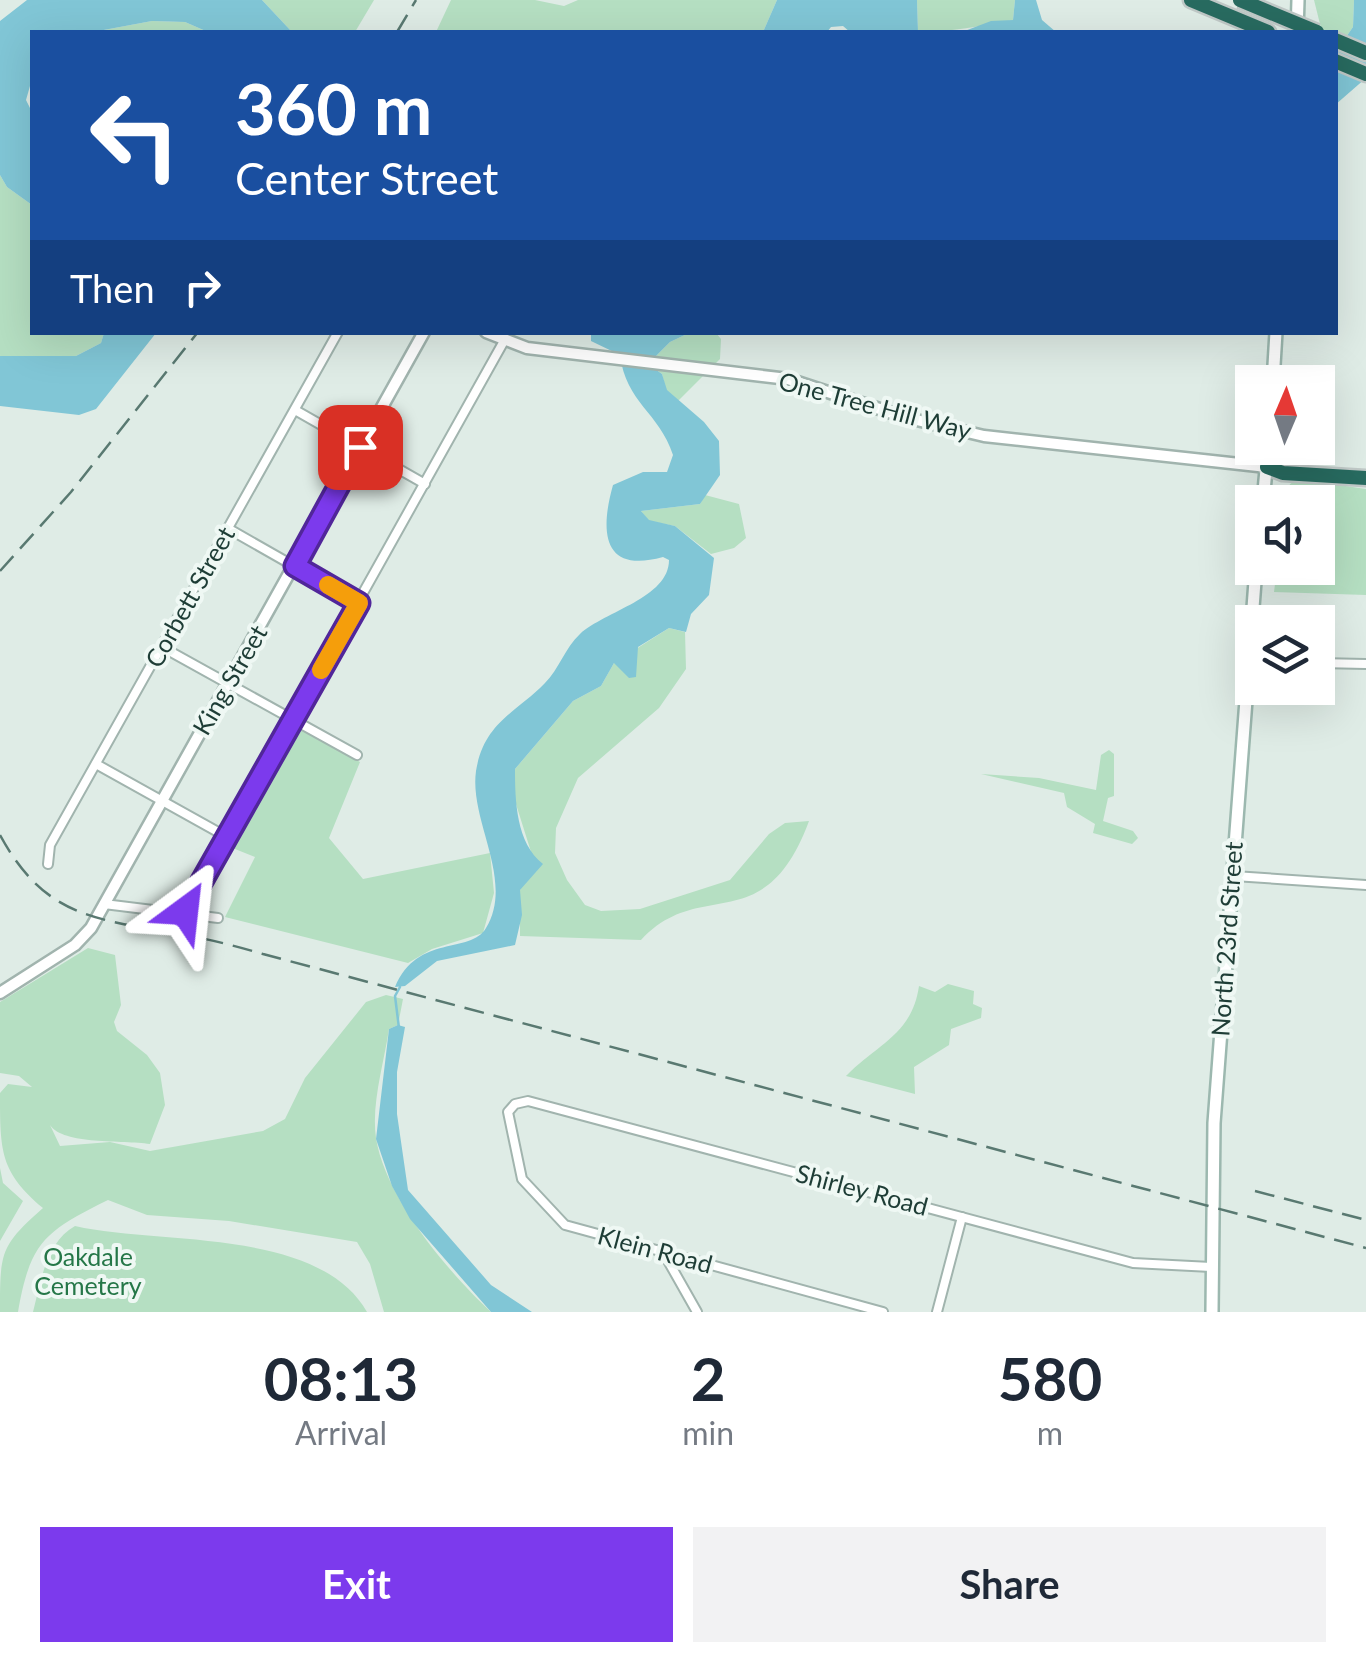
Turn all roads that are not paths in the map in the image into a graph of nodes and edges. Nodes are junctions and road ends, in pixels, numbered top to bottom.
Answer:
1 (1190, 0) edge
2 (1240, 0) edge
3 (1298, 0) edge
4 (1263, 30) edge
5 (1297, 30) edge
6 (1311, 30) edge
7 (1338, 41) edge
8 (1366, 54) edge
9 (1338, 62) edge
10 (1366, 74) edge
11 (336, 335) edge
12 (422, 335) edge
13 (492, 335) edge
14 (1276, 335) edge
15 (504, 341) junction
16 (1274, 365) edge
17 (295, 410) junction
18 (360, 447) junction
19 (1267, 467) junction
20 (1366, 470) edge
21 (1366, 478) edge
22 (425, 484) junction
23 (1265, 485) edge
24 (229, 529) junction
25 (295, 566) junction
26 (359, 603) junction
27 (162, 647) junction
28 (1335, 663) edge
29 (1366, 664) edge
30 (228, 684) junction
31 (1247, 705) edge
32 (293, 720) junction
33 (357, 754) dead end
34 (96, 764) junction
35 (162, 801) junction
36 (227, 838) junction
37 (48, 864) dead end
38 (1234, 876) junction
39 (1366, 885) edge
40 (104, 904) junction
41 (185, 911) junction
42 (218, 918) dead end
43 (0, 993) edge
44 (514, 1104) joint
45 (962, 1217) junction
46 (664, 1252) junction
47 (1212, 1267) junction
48 (698, 1312) edge
49 (882, 1312) edge
50 (937, 1312) edge
51 (1212, 1312) edge

1 - 4 highway
2 - 6 highway, bridge
3 - 5 main road
7 - 8 highway
9 - 10 highway
11 - 17 street, Corbett Street
12 - 18 street, King Street
13 - 15 street, One Tree Hill Way
14 - 16 main road
15 - 19 street, One Tree Hill Way
15 - 22 street
17 - 18 street
17 - 24 street, Corbett Street
18 - 22 street
18 - 25 street, King Street
19 - 20 highway
19 - 21 highway
19 - 23 main road
22 - 26 street
24 - 25 street
24 - 27 street, Corbett Street
25 - 26 street
25 - 30 street, King Street
26 - 32 street
27 - 30 street
27 - 34 street, Corbett Street
28 - 29 street
30 - 32 street
30 - 35 street, King Street
31 - 38 main road, North 23rd Street
32 - 33 street
32 - 36 street
34 - 35 street
34 - 37 street, Corbett Street
35 - 36 street
35 - 40 street, King Street
36 - 41 street
38 - 39 street
38 - 47 main road, North 23rd Street
40 - 41 street
40 - 43 street, King Street
41 - 42 street
44 - 45 street, Shirley Road
44 - 46 street, Klein Road
45 - 47 street, Shirley Road
45 - 50 street
46 - 48 street
46 - 49 street, Klein Road
47 - 51 main road, North 23rd Street

